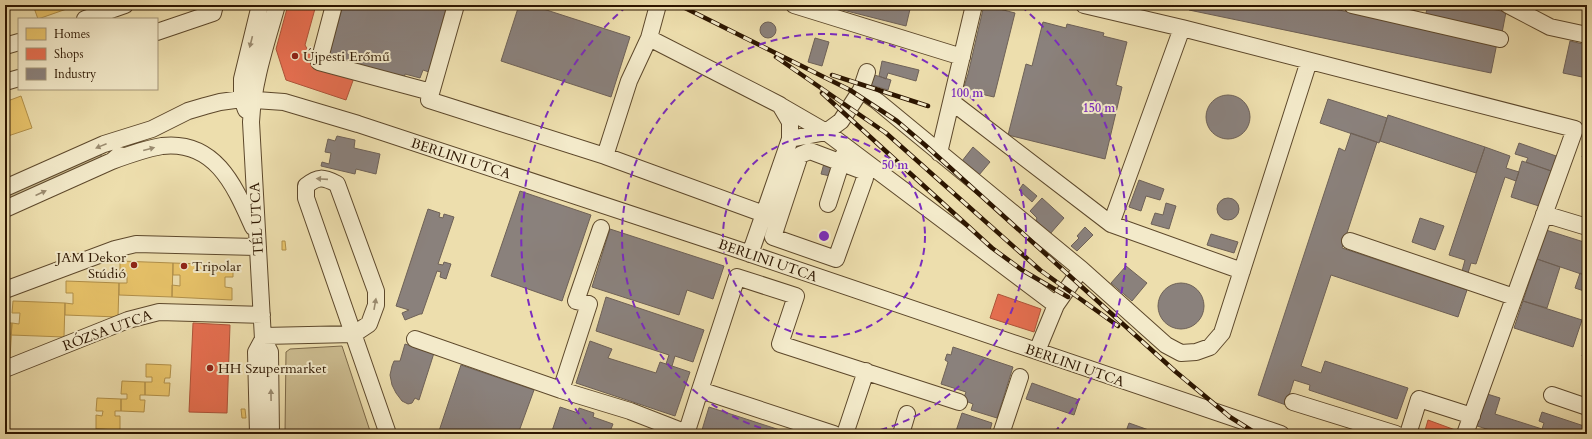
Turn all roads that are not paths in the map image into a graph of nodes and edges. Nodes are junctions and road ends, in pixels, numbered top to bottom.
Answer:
1 (125, 5) edge
2 (215, 5) edge
3 (260, 5) edge
4 (277, 5) edge
5 (334, 5) edge
6 (456, 5) edge
7 (658, 5) edge
8 (794, 5) edge
9 (974, 5) edge
10 (1084, 5) edge
11 (1352, 5) edge
12 (1508, 5) edge
13 (88, 18) edge
14 (1182, 28) junction
15 (158, 32) edge
16 (1587, 35) edge
17 (649, 38) junction
18 (1500, 39) dead end
19 (18, 42) edge
20 (5, 46) edge
21 (962, 58) junction
22 (1309, 62) junction
23 (867, 72) dead end
24 (18, 78) edge
25 (5, 82) edge
26 (861, 90) junction
27 (431, 92) junction
28 (247, 99) junction
29 (952, 102) junction
30 (780, 105) junction
31 (152, 129) junction
32 (826, 132) junction
33 (790, 139) junction
34 (846, 146) junction
35 (939, 153) junction
36 (605, 156) junction
37 (112, 161) junction
38 (841, 163) junction
39 (5, 188) edge
40 (828, 204) dead end
41 (5, 208) edge
42 (764, 214) junction
43 (1544, 214) junction
44 (1111, 224) junction
45 (1587, 227) edge
46 (602, 228) dead end
47 (1350, 241) dead end
48 (258, 242) junction
49 (750, 254) junction
50 (1081, 269) junction
51 (1242, 271) junction
52 (5, 290) edge
53 (1514, 297) junction
54 (1056, 305) junction
55 (262, 315) junction
56 (354, 334) junction
57 (263, 337) junction
58 (415, 339) dead end
59 (1037, 352) junction
60 (5, 369) edge
61 (866, 372) junction
62 (1020, 377) dead end
63 (561, 390) junction
64 (700, 390) junction
65 (1552, 395) dead end
66 (959, 402) dead end
67 (1292, 402) dead end
68 (1587, 407) edge
69 (907, 414) dead end
70 (1472, 416) junction
71 (258, 434) edge
72 (271, 434) edge
73 (388, 434) edge
74 (687, 434) edge
75 (834, 434) edge
76 (845, 434) edge
77 (901, 434) edge
78 (1001, 434) edge
79 (1281, 434) edge
80 (1396, 434) edge
81 (1408, 434) edge
82 (1465, 434) edge

1 - 13 street
2 - 15 street
3 -> 28 street
4 - 28 street
5 - 27 street
6 - 27 street
7 - 17 street
8 - 21 street
9 - 21 street
10 - 14 street
11 - 18 street
12 - 16 street
14 - 22 street
14 - 44 street
17 - 30 street
17 - 36 street
19 - 20 street
21 - 29 street
22 - 43 street
22 - 51 street
23 - 26 street
24 - 25 street
26 - 32 street
26 - 35 street
27 - 36 street
28 - 31 street
28 - 48 street, TÉL UTCA
28 - 49 street, BERLINI UTCA
29 - 35 street
29 - 44 street
30 - 32 street
30 - 33 street
31 - 37 street
31 -> 39 street
32 - 33 street
32 - 34 street
33 - 42 street
34 - 38 street
34 - 54 street
35 - 50 street
36 - 42 street
41 -> 37 street
37 -> 48 street
38 - 38 street
38 - 40 street
42 - 49 street
43 - 45 street
43 - 53 street
44 - 51 street
46 - 63 street
47 - 53 street
48 - 52 street
48 - 55 street, TÉL UTCA
49 - 59 street, BERLINI UTCA
50 - 51 street
50 - 54 street
53 - 70 street
54 - 59 street
55 - 57 street, TÉL UTCA
55 - 60 street, RÓZSA UTCA
56 -> 56 street
56 - 57 street
56 - 73 street
57 - 71 street, TÉL UTCA
72 -> 57 street, TÉL UTCA
58 - 63 street
59 - 79 street, BERLINI UTCA
61 - 64 street
61 - 66 street
61 - 76 street
62 - 78 street
63 - 74 street
64 - 74 street
64 - 75 street
65 - 68 street
67 - 80 street
69 - 77 street
70 - 81 street
70 - 82 street

